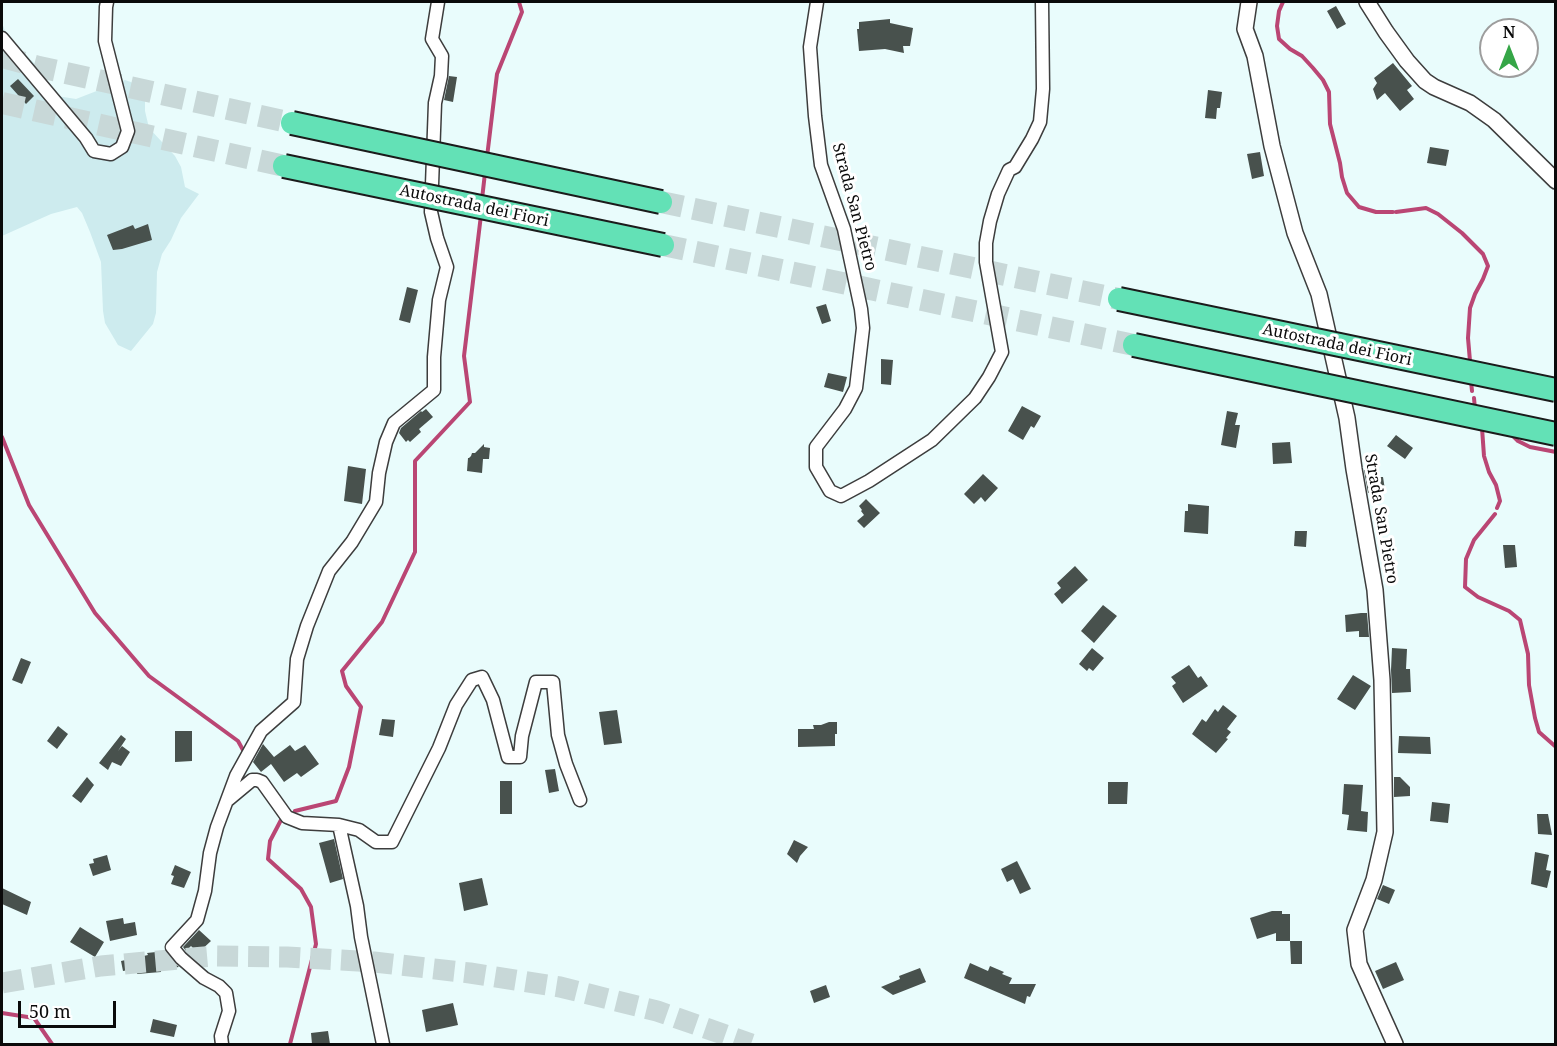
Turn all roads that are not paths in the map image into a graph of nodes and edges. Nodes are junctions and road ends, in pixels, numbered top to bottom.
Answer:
1 (438, 2) edge
2 (818, 2) edge
3 (1042, 2) edge
4 (1249, 2) edge
5 (1367, 2) edge
6 (105, 3) edge
7 (2, 38) edge
8 (292, 123) tunnel mouth
9 (284, 166) tunnel mouth
10 (1556, 181) edge
11 (662, 202) tunnel mouth
12 (663, 245) tunnel mouth
13 (1119, 299) tunnel mouth
14 (1134, 345) tunnel mouth
15 (1556, 390) edge
16 (1556, 434) edge
17 (580, 800) dead end
18 (227, 801) junction
19 (339, 825) junction
20 (222, 1044) edge
21 (383, 1044) edge
22 (1395, 1044) edge

1 - 18 street
2 - 3 street, Strada San Pietro
4 - 22 street, Strada San Pietro
5 - 10 street
6 - 7 street
8 - 11 highway, bridge
9 - 12 highway, Autostrada dei Fiori, bridge
13 - 15 highway, Autostrada dei Fiori, bridge
14 - 16 highway, bridge
17 - 19 street
18 - 19 street
18 - 20 street
19 - 21 street

